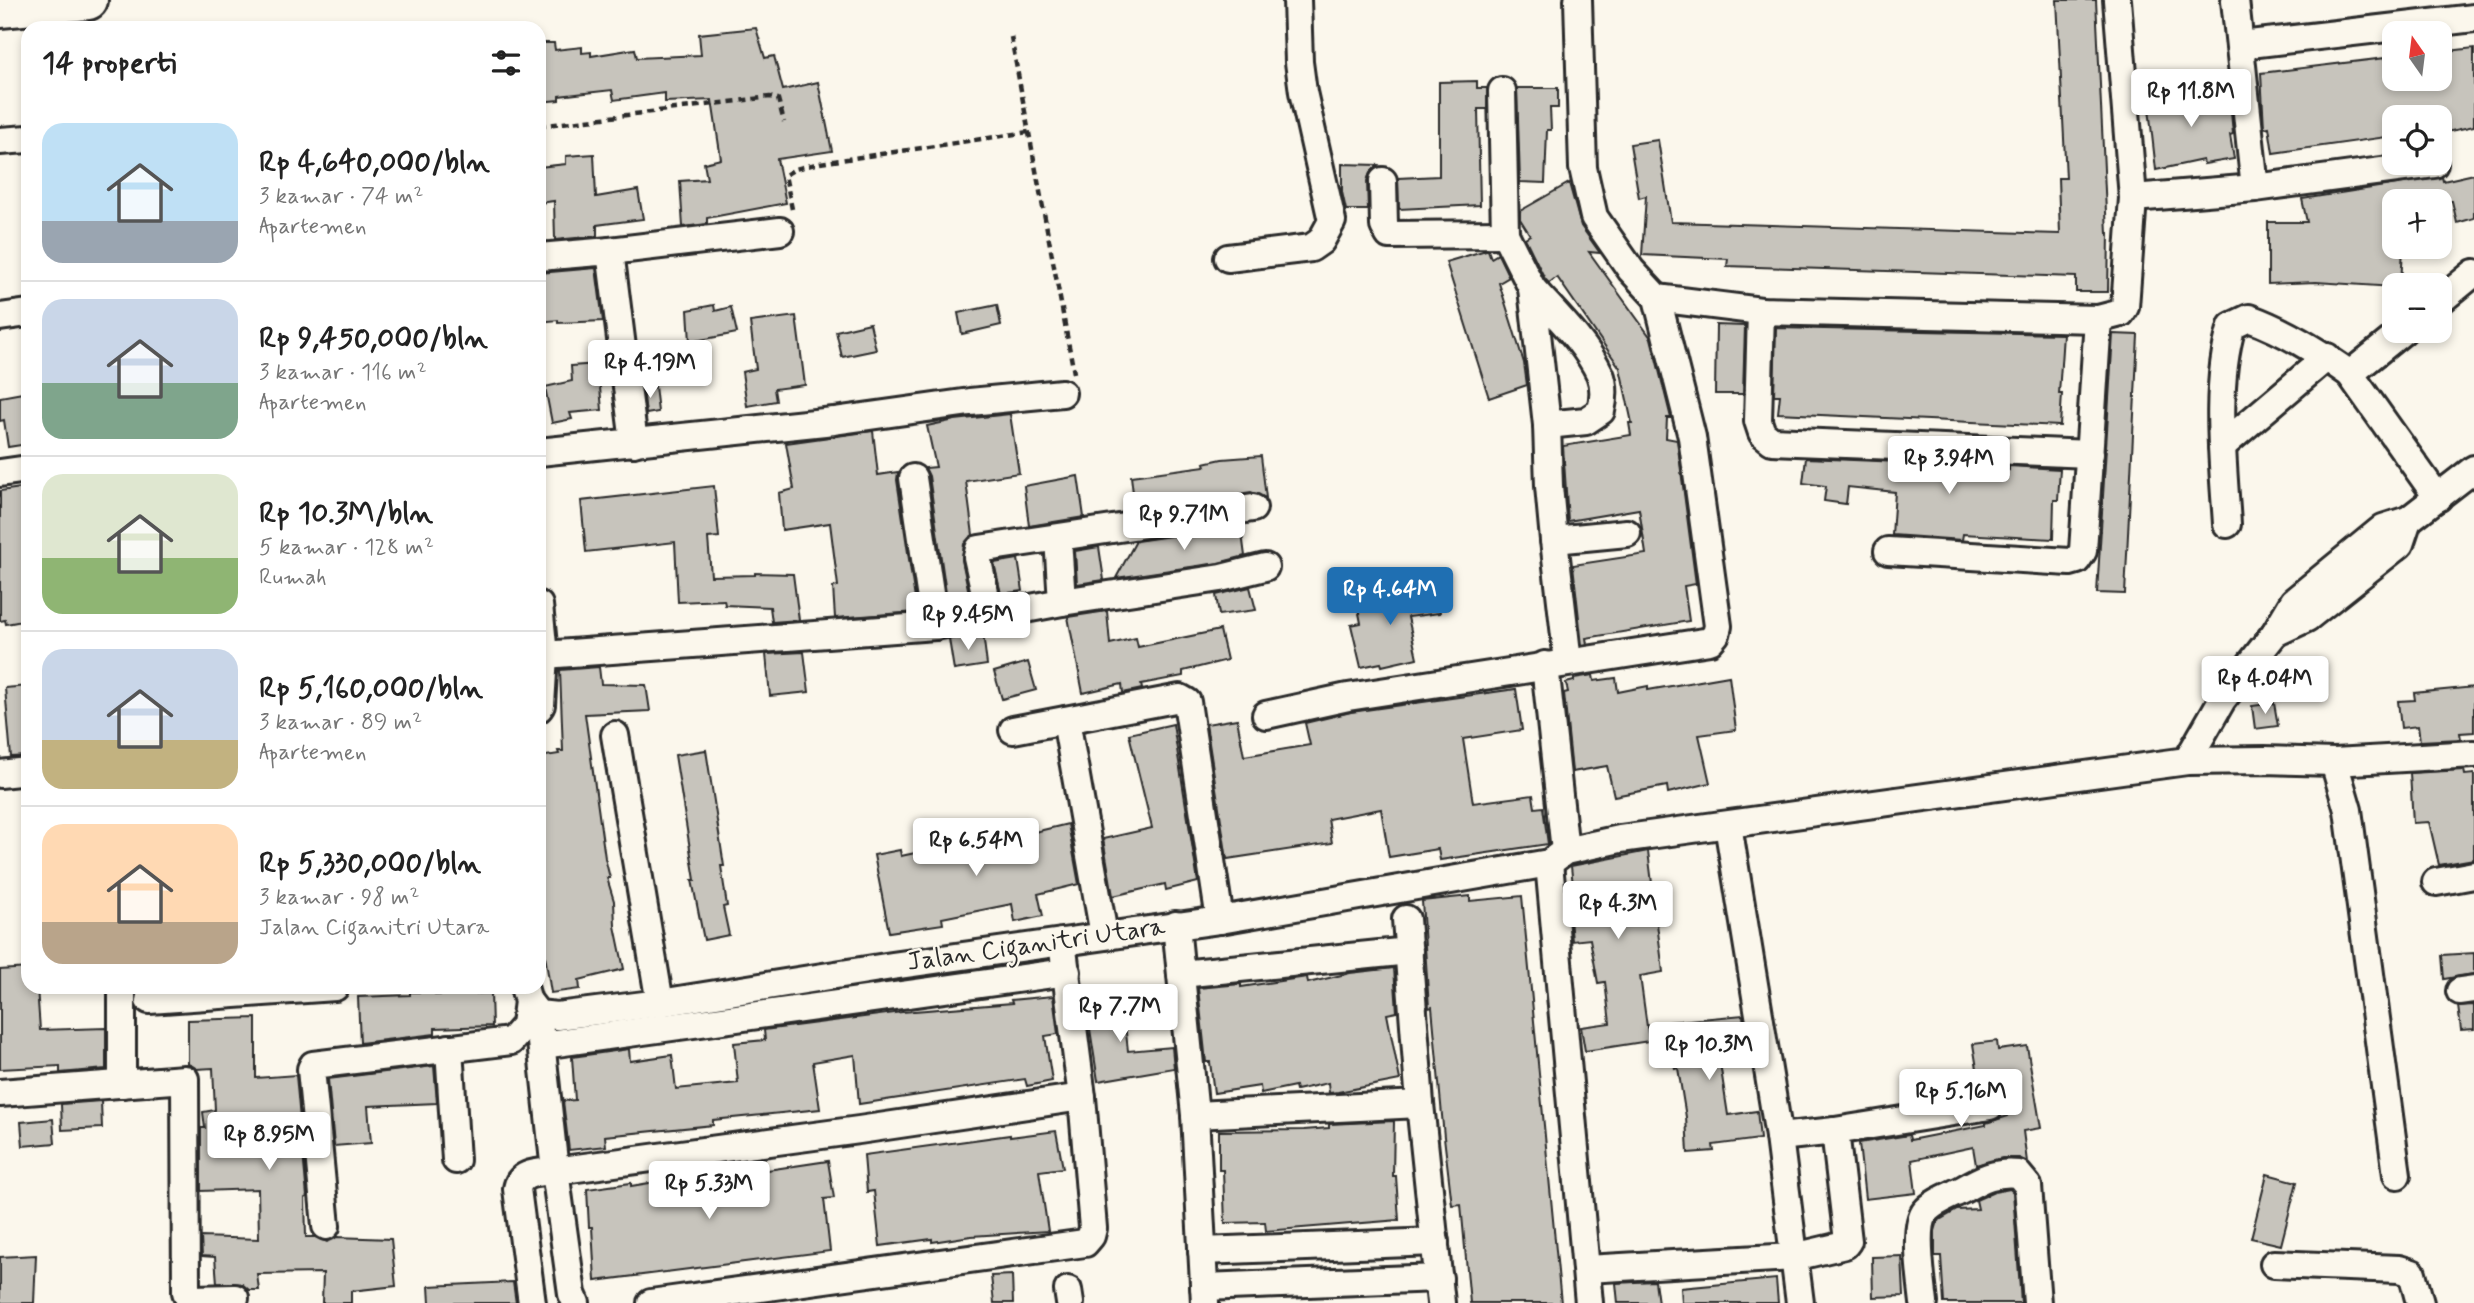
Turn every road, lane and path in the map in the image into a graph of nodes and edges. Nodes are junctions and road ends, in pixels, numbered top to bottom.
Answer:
1 (88, 0) edge
2 (1297, 0) edge
3 (1578, 0) edge
4 (2117, 0) edge
5 (2235, 0) edge
6 (0, 8) edge
7 (2474, 18) edge
8 (1012, 37) dead end
9 (2241, 45) junction
10 (1502, 91) dead end
11 (784, 121) dead end
12 (546, 125) edge
13 (1029, 132) junction
14 (21, 140) edge
15 (0, 141) edge
16 (2382, 171) edge
17 (1383, 181) dead end
18 (2255, 188) junction
19 (2133, 198) junction
20 (780, 231) joint
21 (1505, 234) junction
22 (610, 251) junction
23 (546, 256) edge
24 (1228, 258) dead end
25 (2474, 273) edge
26 (1532, 288) junction
27 (2452, 291) edge
28 (1657, 298) junction
29 (1760, 311) junction
30 (21, 314) edge
31 (0, 317) edge
32 (2098, 319) junction
33 (2388, 343) edge
34 (2327, 357) junction
35 (2350, 374) junction
36 (1062, 393) joint
37 (1548, 425) junction
38 (634, 443) junction
39 (2222, 446) junction
40 (546, 451) edge
41 (2090, 454) junction
42 (2474, 469) edge
43 (21, 470) edge
44 (0, 473) edge
45 (913, 478) dead end
46 (2438, 498) junction
47 (1253, 508) dead end
48 (2227, 524) dead end
49 (1627, 533) dead end
50 (1058, 538) junction
51 (1554, 540) junction
52 (1888, 551) dead end
53 (1265, 567) dead end
54 (1062, 603) junction
55 (990, 615) junction
56 (935, 626) junction
57 (546, 655) edge
58 (1557, 664) junction
59 (1266, 715) dead end
60 (1066, 720) junction
61 (1013, 730) dead end
62 (615, 735) dead end
63 (2474, 754) edge
64 (2187, 761) junction
65 (2334, 762) junction
66 (21, 772) edge
67 (0, 774) edge
68 (1728, 825) junction
69 (1557, 857) junction
70 (2474, 875) edge
71 (2436, 881) dead end
72 (1406, 919) dead end
73 (1220, 920) junction
74 (1176, 925) junction
75 (1104, 935) junction
76 (1062, 942) junction
77 (1409, 951) junction
78 (1067, 972) junction
79 (1181, 974) junction
80 (122, 994) edge
81 (235, 994) edge
82 (149, 1000) dead end
83 (530, 1001) edge
84 (660, 1003) junction
85 (542, 1045) junction
86 (449, 1048) junction
87 (122, 1084) junction
88 (0, 1093) edge
89 (1083, 1097) junction
90 (1420, 1104) junction
91 (1990, 1106) dead end
92 (1195, 1115) junction
93 (1835, 1131) junction
94 (1779, 1137) junction
95 (456, 1160) dead end
96 (555, 1171) junction
97 (2397, 1175) dead end
98 (326, 1226) dead end
99 (1435, 1242) junction
100 (1202, 1251) junction
101 (1794, 1257) junction
102 (2274, 1264) dead end
103 (1587, 1269) junction
104 (1440, 1290) edge
105 (1204, 1295) edge
106 (235, 1298) dead end
107 (532, 1303) edge
108 (576, 1303) edge
109 (652, 1303) edge
110 (1589, 1303) edge
111 (1800, 1303) edge
112 (1924, 1303) edge
113 (2037, 1303) edge
114 (2420, 1303) edge

1 - 6 highway
2 - 24 street
3 - 28 street
4 - 19 street
5 - 9 street
7 - 9 street
8 - 13 path
9 - 18 street
10 - 21 street
11 - 12 path
13 - 20 path
13 - 36 path
14 - 15 street
16 - 18 street
17 - 21 street
18 - 19 street
19 - 32 street
20 - 22 street
21 - 26 street
22 - 23 street
22 - 38 street
25 - 27 street
26 - 37 street
26 - 37 street
28 - 29 street
28 - 58 street
29 - 32 street
29 - 41 street
30 - 31 street
32 - 41 street
33 - 35 street
34 - 35 street
34 - 39 street
34 - 39 street
35 - 46 street
36 - 38 street
37 - 51 street
38 - 40 street
39 - 48 street
41 - 52 street
42 - 46 street
43 - 44 street
45 - 56 street
46 - 64 street
47 - 50 street
49 - 51 street
50 - 54 street
50 - 55 street
51 - 58 street
53 - 54 street
54 - 55 street
55 - 56 street
56 - 57 street
58 - 59 street
58 - 69 street
60 - 61 street
60 - 73 street
60 - 75 street
62 - 84 street
63 - 65 street, Jalan Ciganitri Utara
64 - 65 street, Jalan Ciganitri Utara
64 - 68 street, Jalan Ciganitri Utara
65 - 97 street
66 - 67 street
68 - 69 street, Jalan Ciganitri Utara
68 - 94 street
69 - 73 street, Jalan Ciganitri Utara
69 - 103 street
70 - 71 street
72 - 77 street
73 - 74 street, Jalan Ciganitri Utara
74 - 75 street, Jalan Ciganitri Utara
74 - 79 street
75 - 76 street, Jalan Ciganitri Utara
76 - 78 street
76 - 84 street, Jalan Ciganitri Utara
77 - 79 street
77 - 90 street
78 - 85 street
78 - 89 street
79 - 92 street
80 - 87 street
81 - 82 street
83 - 84 street, Jalan Ciganitri Utara
83 - 85 street
83 - 86 street
85 - 96 street
86 - 95 street
86 - 98 street
87 - 88 street
87 - 106 street
89 - 96 street
89 - 109 street
90 - 92 street
90 - 99 street
91 - 93 street
92 - 100 street
93 - 94 street
93 - 101 street
94 - 101 street
96 - 107 street
96 - 108 street
99 - 100 street
99 - 104 street
100 - 105 street
101 - 103 street
101 - 111 street
102 - 114 street
103 - 110 street
104 - 105 street
112 - 113 street

